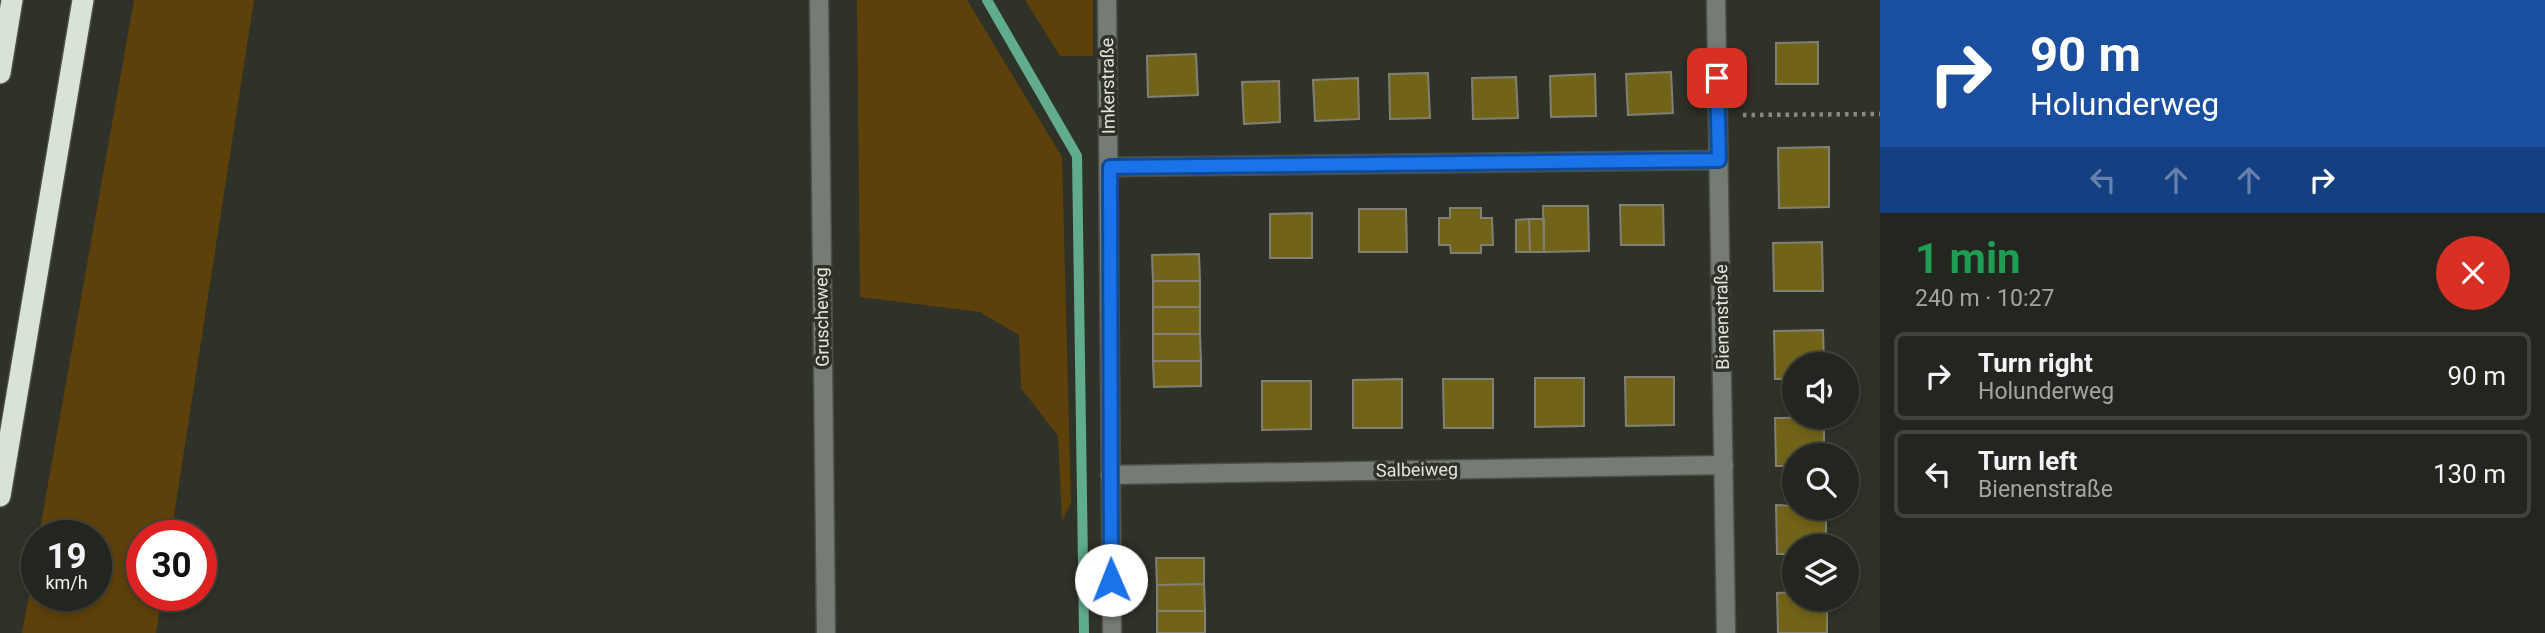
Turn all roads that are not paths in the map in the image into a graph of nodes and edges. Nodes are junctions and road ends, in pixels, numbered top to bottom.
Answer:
1 (12, 0) edge
2 (83, 0) edge
3 (819, 0) edge
4 (1107, 0) edge
5 (1716, 0) edge
6 (0, 72) edge
7 (1719, 160) junction
8 (1110, 167) junction
9 (1724, 465) junction
10 (1110, 475) junction
11 (0, 496) edge
12 (826, 633) edge
13 (1112, 633) edge
14 (1726, 633) edge

1 - 6 highway
2 - 11 highway
3 - 12 street, Gruscheweg
4 - 8 street, Imkerstraße
5 - 7 street, Bienenstraße
7 - 8 street
7 - 9 street, Bienenstraße
8 - 10 street, Imkerstraße
9 - 10 street, Salbeiweg
9 - 14 street, Bienenstraße
10 - 13 street, Imkerstraße

